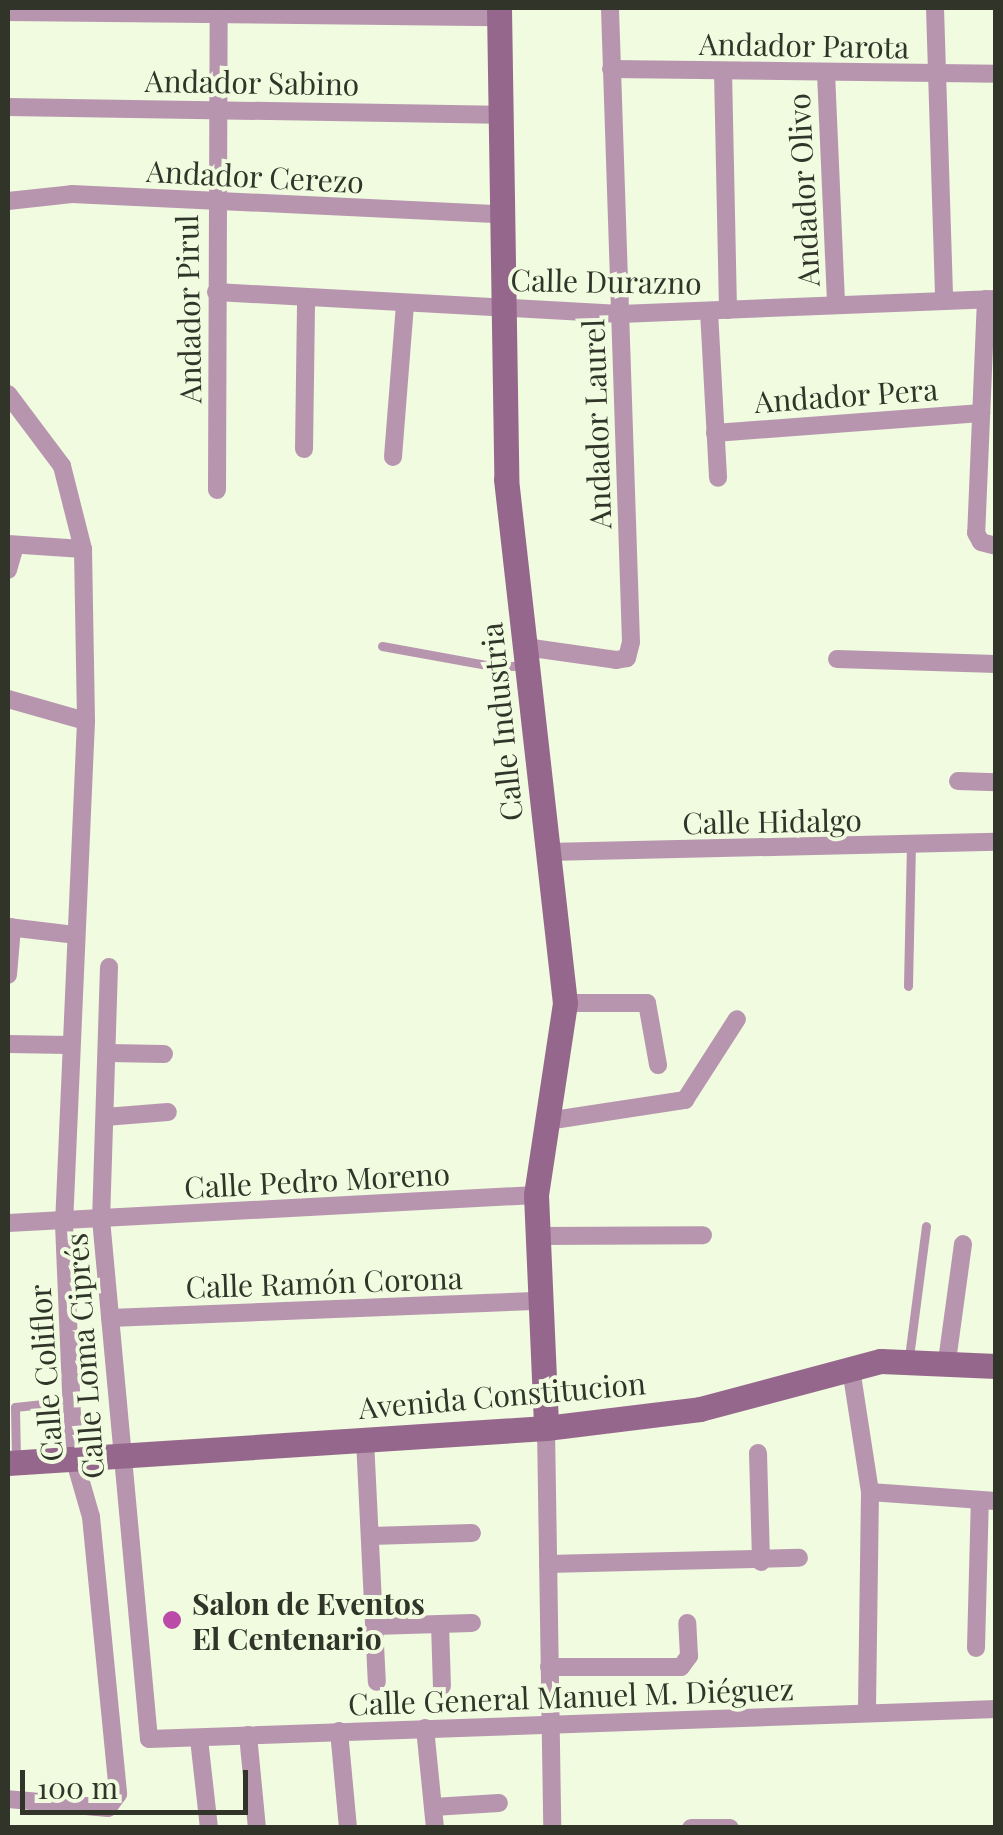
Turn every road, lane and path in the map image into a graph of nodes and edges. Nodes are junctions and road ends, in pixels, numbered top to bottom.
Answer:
1 (219, 8) edge
2 (610, 8) edge
3 (935, 8) edge
4 (8, 12) edge
5 (499, 12) edge
6 (611, 69) junction
7 (723, 71) junction
8 (826, 73) junction
9 (996, 74) edge
10 (938, 75) junction
11 (8, 107) edge
12 (218, 108) junction
13 (496, 116) junction
14 (8, 201) edge
15 (214, 203) junction
16 (500, 214) junction
17 (216, 292) junction
18 (306, 299) junction
19 (991, 299) edge
20 (944, 301) junction
21 (405, 305) junction
22 (836, 305) junction
23 (501, 306) junction
24 (719, 310) junction
25 (620, 314) junction
26 (10, 401) edge
27 (981, 413) junction
28 (715, 433) junction
29 (304, 449) dead end
30 (393, 457) dead end
31 (718, 478) dead end
32 (217, 490) dead end
33 (988, 544) edge
34 (11, 545) edge
35 (82, 549) junction
36 (8, 570) edge
37 (382, 646) dead end
38 (526, 656) junction
39 (837, 659) dead end
40 (996, 664) edge
41 (8, 700) edge
42 (86, 721) junction
43 (958, 782) dead end
44 (996, 782) edge
45 (996, 842) edge
46 (912, 846) junction
47 (548, 852) junction
48 (10, 927) edge
49 (75, 934) junction
50 (109, 966) dead end
51 (8, 975) edge
52 (908, 986) dead end
53 (565, 1003) junction
54 (737, 1019) dead end
55 (8, 1044) edge
56 (68, 1045) junction
57 (109, 1053) junction
58 (164, 1054) dead end
59 (658, 1065) dead end
60 (168, 1112) dead end
61 (105, 1116) junction
62 (547, 1122) junction
63 (536, 1195) junction
64 (101, 1219) junction
65 (8, 1223) edge
66 (64, 1224) junction
67 (926, 1226) dead end
68 (703, 1235) dead end
69 (538, 1236) junction
70 (962, 1244) dead end
71 (541, 1301) junction
72 (110, 1318) junction
73 (909, 1358) junction
74 (947, 1360) junction
75 (996, 1366) edge
76 (851, 1369) junction
77 (71, 1401) junction
78 (546, 1428) junction
79 (365, 1440) junction
80 (758, 1454) dead end
81 (119, 1457) junction
82 (74, 1458) junction
83 (12, 1463) edge
84 (870, 1492) junction
85 (988, 1501) edge
86 (472, 1533) dead end
87 (370, 1536) junction
88 (800, 1558) dead end
89 (761, 1562) junction
90 (548, 1564) junction
91 (472, 1623) dead end
92 (687, 1623) dead end
93 (440, 1624) junction
94 (374, 1626) junction
95 (976, 1648) dead end
96 (550, 1667) junction
97 (377, 1682) dead end
98 (442, 1686) dead end
99 (996, 1709) edge
100 (867, 1713) junction
101 (550, 1724) junction
102 (425, 1728) junction
103 (339, 1731) junction
104 (248, 1734) junction
105 (148, 1738) joint
106 (199, 1739) junction
107 (8, 1799) edge
108 (499, 1803) dead end
109 (433, 1806) junction
110 (729, 1826) edge
111 (209, 1828) edge
112 (258, 1828) edge
113 (348, 1828) edge
114 (435, 1828) edge
115 (552, 1828) edge
116 (691, 1828) edge

1 - 4 street
1 - 5 street
1 - 12 street, Andador Pirul
2 - 6 street, Andador Laurel
3 - 10 street
5 - 13 street, Calle Industria
6 - 7 street, Andador Parota
6 - 25 street, Andador Laurel
7 - 8 street, Andador Parota
7 - 24 street
8 - 10 street, Andador Parota
8 - 22 street, Andador Olivo
9 - 10 street, Andador Parota
10 - 20 street
11 - 12 street, Andador Sabino
12 - 13 street, Andador Sabino
12 - 15 street, Andador Pirul
13 - 16 street, Calle Industria
14 - 15 street, Andador Cerezo
15 - 16 street, Andador Cerezo
15 - 17 street, Andador Pirul
16 - 23 street, Calle Industria
17 - 18 street, Calle Durazno
17 - 32 street, Andador Pirul
18 - 21 street, Calle Durazno
18 - 29 street
19 - 20 street, Calle Durazno
19 - 27 street
20 - 22 street, Calle Durazno
21 - 23 street, Calle Durazno
21 - 30 street
22 - 24 street, Calle Durazno
23 - 25 street, Calle Durazno
23 - 38 street, Calle Industria
24 - 25 street, Calle Durazno
24 - 28 street
25 - 38 street, Andador Laurel
26 - 35 street
27 - 28 street, Andador Pera
27 - 33 street
28 - 31 street
34 - 35 street
34 - 36 street
35 - 42 street
37 - 38 lane
38 - 47 street, Calle Industria
39 - 40 street
41 - 42 street
42 - 49 street
43 - 44 street
45 - 46 street, Calle Hidalgo
46 - 47 street, Calle Hidalgo
46 - 52 lane
47 - 53 street, Calle Industria
48 - 49 street
48 - 51 street
49 - 56 street, Calle Coliflor
50 - 57 street, Calle Loma Ciprés
53 - 59 street
53 - 62 street, Calle Industria
54 - 62 street
55 - 56 street
56 - 66 street, Calle Coliflor
57 - 58 street
57 - 61 street, Calle Loma Ciprés
60 - 61 street
61 - 64 street, Calle Loma Ciprés
62 - 63 street, Calle Industria
63 - 64 street, Calle Pedro Moreno
63 - 69 street, Calle Industria
64 - 66 street, Calle Pedro Moreno
64 - 72 street, Calle Loma Ciprés
65 - 66 street, Calle Pedro Moreno
66 - 77 street, Calle Coliflor
67 - 73 lane
68 - 69 street
69 - 71 street, Calle Industria
70 - 74 street
71 - 72 street, Calle Ramón Corona
71 - 78 street, Calle Industria
72 - 81 street, Calle Loma Ciprés
73 - 74 street, Avenida Constitucion
73 - 76 street, Avenida Constitucion
74 - 75 street, Avenida Constitucion
76 - 78 street, Avenida Constitucion
76 - 84 street
77 - 82 street, Calle Coliflor
77 - 83 lane
78 - 79 street, Avenida Constitucion
78 - 90 street
79 - 81 street, Avenida Constitucion
79 - 87 street
80 - 89 street
81 - 82 street, Avenida Constitucion
81 - 105 street, Calle Loma Ciprés
82 - 83 street, Avenida Constitucion
82 - 107 street, Calle Coliflor
84 - 85 street
84 - 100 street
85 - 95 street
86 - 87 street
87 - 94 street
88 - 89 street
89 - 90 street
90 - 96 street
91 - 93 street
92 - 96 street
93 - 94 street
93 - 98 street
94 - 97 street
96 - 101 street
99 - 100 street, Calle General Manuel M. Diéguez
100 - 101 street, Calle General Manuel M. Diéguez
101 - 102 street, Calle General Manuel M. Diéguez
101 - 115 street
102 - 103 street, Calle General Manuel M. Diéguez
102 - 109 street
103 - 104 street, Calle General Manuel M. Diéguez
103 - 113 street
104 - 106 street, Calle General Manuel M. Diéguez
104 - 112 street
105 - 106 street, Calle General Manuel M. Diéguez
106 - 111 street
108 - 109 street
109 - 114 street
110 - 116 street

